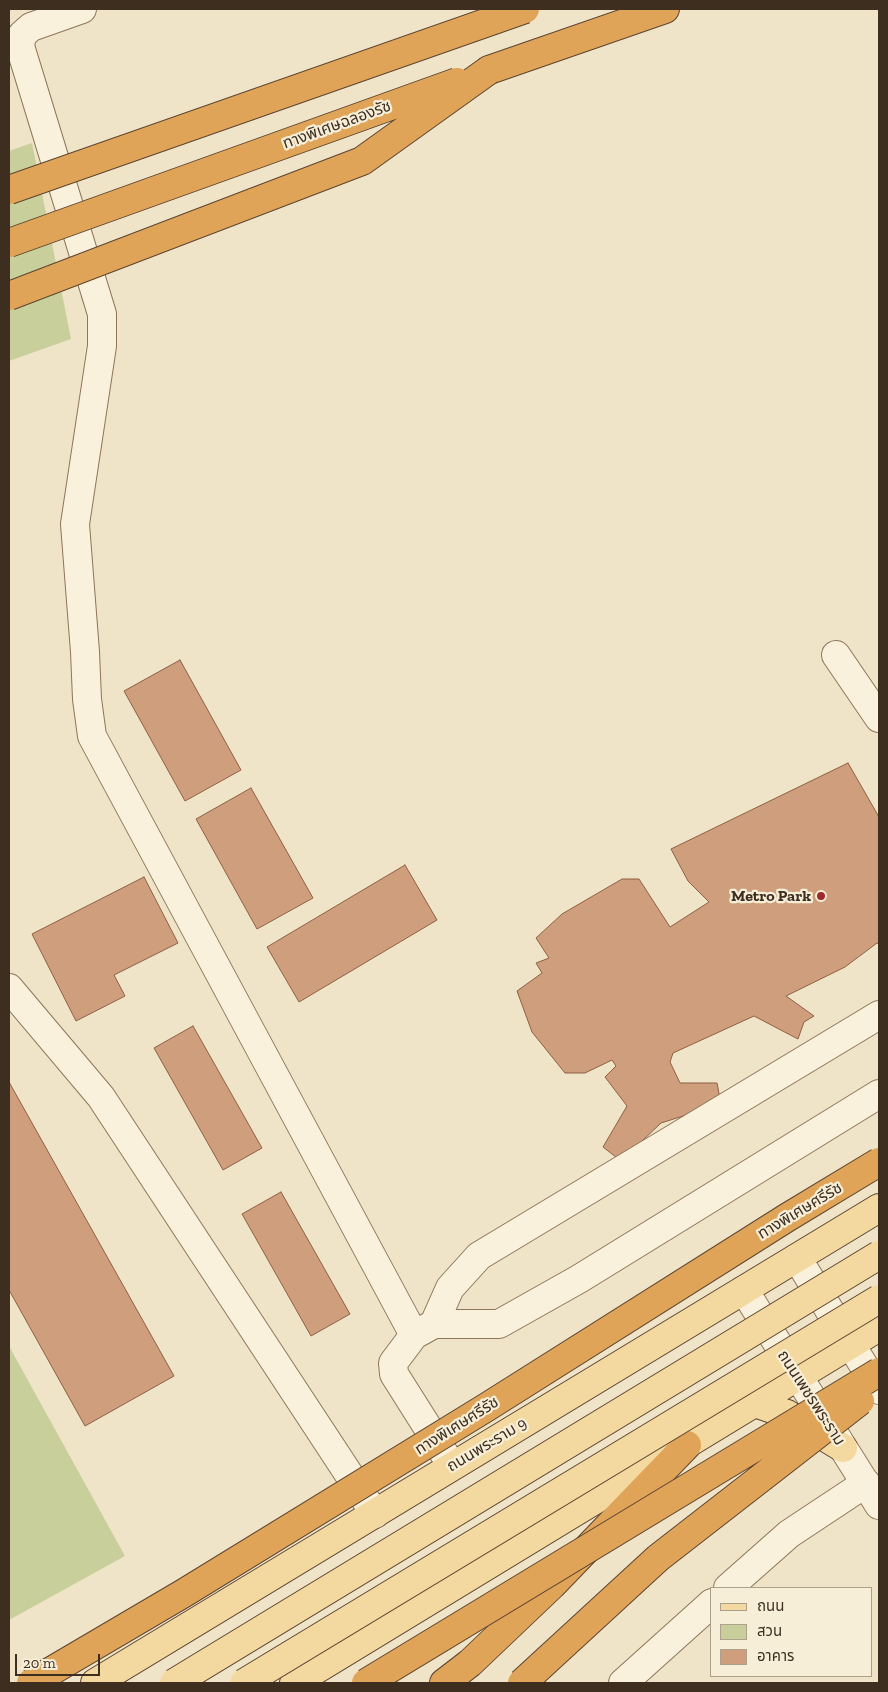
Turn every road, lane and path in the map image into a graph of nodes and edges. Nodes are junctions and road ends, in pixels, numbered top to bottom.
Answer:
1 (82, 9) edge
2 (525, 9) edge
3 (665, 9) edge
4 (489, 70) junction
5 (9, 190) edge
6 (9, 243) edge
7 (9, 296) edge
8 (836, 655) dead end
9 (879, 718) edge
10 (9, 988) edge
11 (879, 1016) edge
12 (879, 1094) edge
13 (879, 1162) edge
14 (879, 1208) edge
15 (879, 1255) edge
16 (797, 1258) junction
17 (744, 1290) junction
18 (879, 1299) edge
19 (879, 1327) edge
20 (424, 1329) junction
21 (852, 1344) junction
22 (879, 1372) edge
23 (797, 1377) junction
24 (879, 1388) edge
25 (755, 1403) junction
26 (686, 1445) junction
27 (843, 1448) junction
28 (452, 1466) junction
29 (872, 1494) edge
30 (375, 1514) junction
31 (729, 1587) edge
32 (710, 1605) edge
33 (31, 1683) edge
34 (95, 1683) edge
35 (174, 1683) edge
36 (244, 1683) edge
37 (294, 1683) edge
38 (366, 1683) edge
39 (444, 1683) edge
40 (522, 1683) edge
41 (623, 1683) edge

1 - 20 street
2 - 5 highway, bridge
3 - 4 highway, ทางพิเศษฉลองรัช
4 - 6 highway, ทางพิเศษฉลองรัช, bridge
4 - 7 highway, bridge
8 - 9 street
10 - 30 street
11 - 20 street
12 - 20 street
13 - 33 highway, ทางพิเศษศรีรัช, bridge
14 - 16 main road, ถนนพระราม 9
15 - 35 main road, bridge
16 - 17 main road, ถนนพระราม 9
16 - 21 street
17 - 23 street, ถนนเพชรพระราม
17 - 28 main road, ถนนพระราม 9
18 - 36 main road, bridge
19 - 21 main road
20 - 28 street
21 - 23 main road
21 - 24 street
22 - 38 highway, bridge
23 - 25 main road
23 - 27 street, ถนนเพชรพระราม
24 - 40 highway, bridge
25 - 26 main road
25 - 27 main road
26 - 37 main road
26 - 39 highway
27 - 29 street, ถนนเพชรพระราม
28 - 30 main road, ถนนพระราม 9
29 - 31 street
30 - 34 main road, ถนนพระราม 9
32 - 41 street

